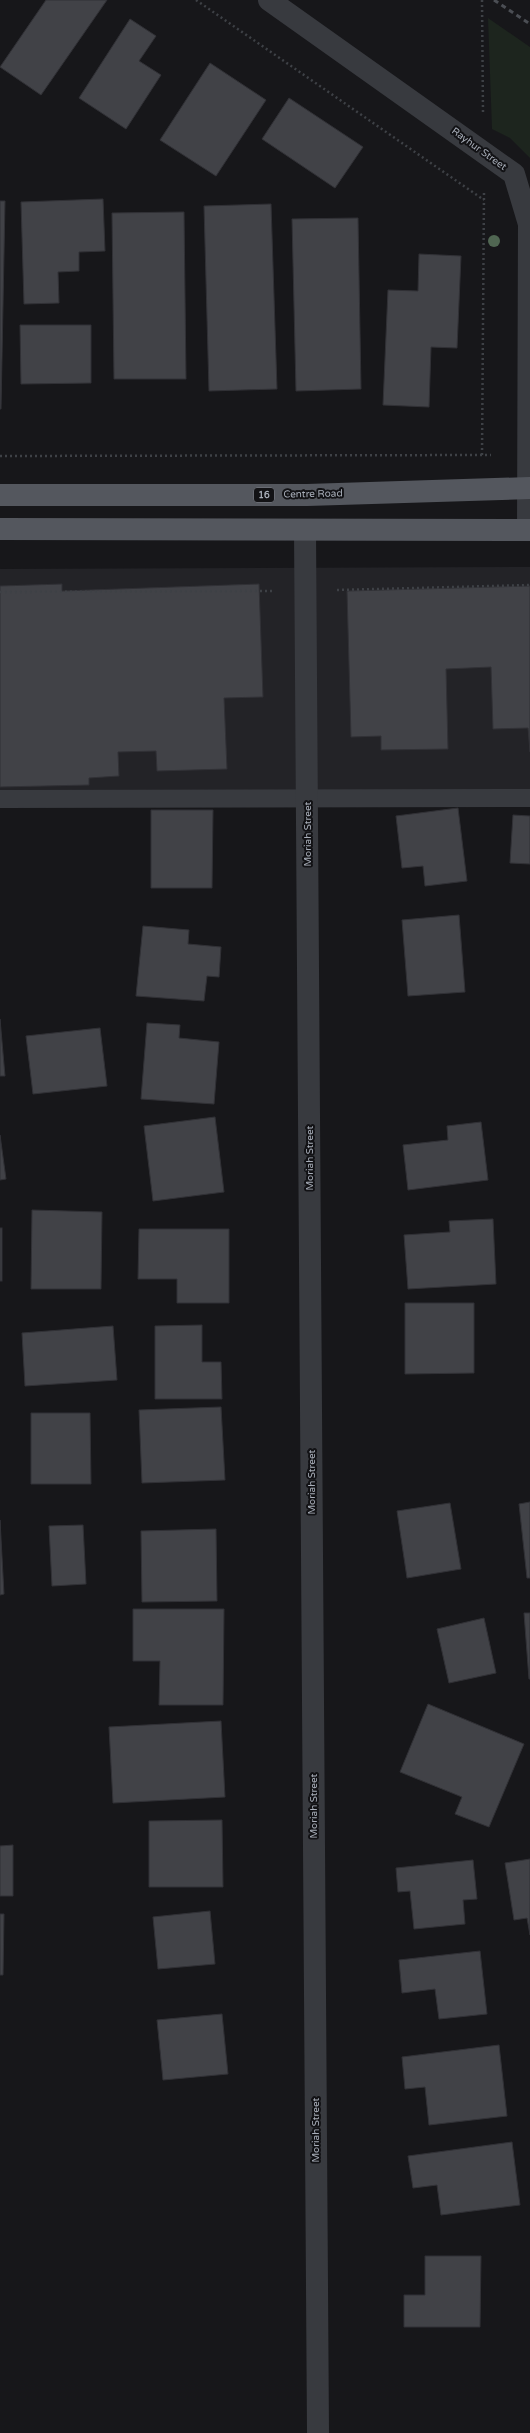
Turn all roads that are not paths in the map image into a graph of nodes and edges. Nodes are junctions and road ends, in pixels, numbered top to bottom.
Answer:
1 (269, 0) edge
2 (530, 290) edge
3 (529, 455) edge
4 (529, 488) edge
5 (0, 495) edge
6 (0, 529) edge
7 (305, 530) junction
8 (529, 530) edge
9 (0, 798) edge
10 (308, 798) junction
11 (530, 798) edge
12 (318, 2433) edge

1 - 2 street, Rayhur Street
2 - 3 street, Rayhur Street
3 - 4 street, Rayhur Street
4 - 5 main road, Centre Road / 16
4 - 8 street, Rayhur Street
6 - 7 main road
7 - 8 main road
7 - 10 street, Moriah Street
9 - 10 lane
10 - 11 lane
10 - 12 street, Moriah Street

